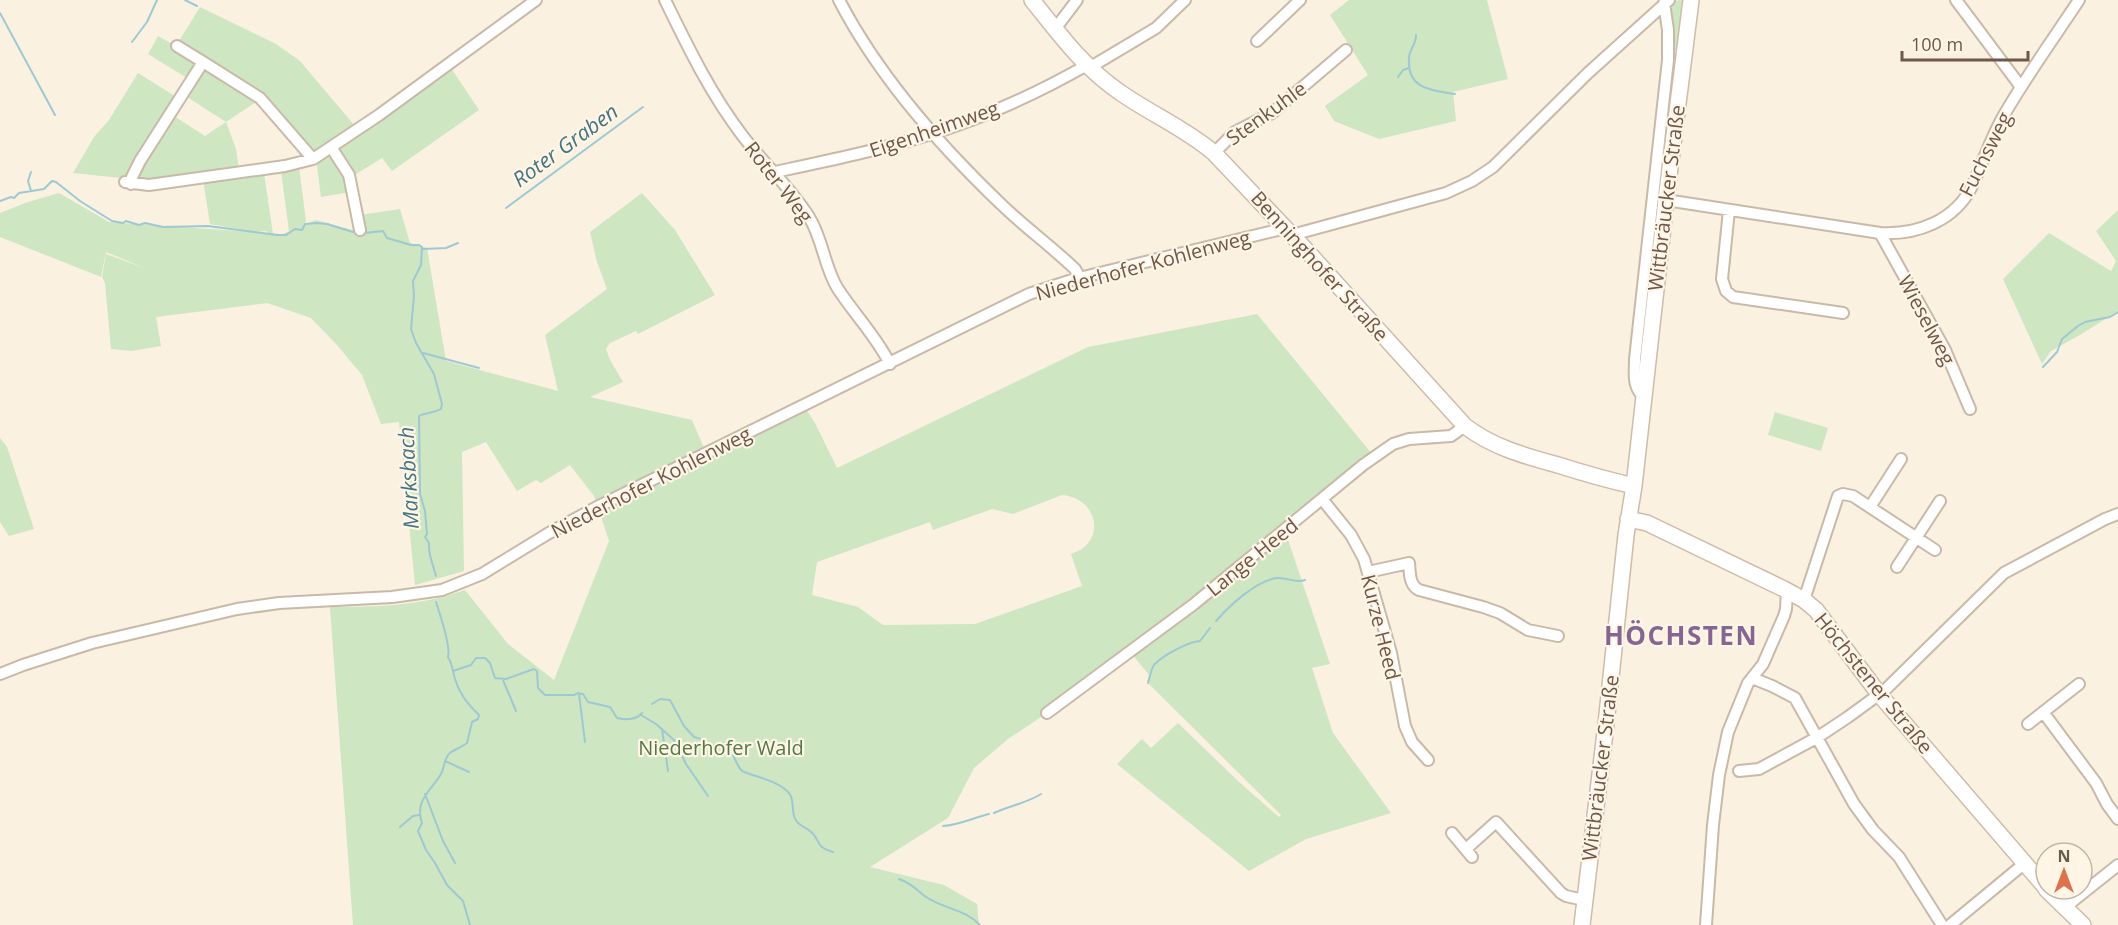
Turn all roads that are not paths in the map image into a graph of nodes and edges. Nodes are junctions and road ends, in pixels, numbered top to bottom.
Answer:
1 (536, 0) edge
2 (665, 0) edge
3 (839, 0) edge
4 (1032, 0) edge
5 (1077, 0) edge
6 (1185, 0) edge
7 (1300, 0) edge
8 (1691, 0) edge
9 (1956, 0) edge
10 (2079, 0) edge
11 (1663, 5) edge
12 (1055, 28) junction
13 (1257, 41) dead end
14 (177, 46) dead end
15 (1346, 50) dead end
16 (203, 62) junction
17 (1088, 66) junction
18 (2021, 87) junction
19 (933, 134) junction
20 (332, 147) junction
21 (1214, 153) junction
22 (313, 159) junction
23 (774, 172) junction
24 (1666, 200) junction
25 (1729, 210) junction
26 (360, 230) dead end
27 (1289, 231) junction
28 (1880, 233) junction
29 (1080, 278) junction
30 (1843, 313) dead end
31 (890, 364) junction
32 (1643, 396) junction
33 (1970, 409) dead end
34 (1465, 426) junction
35 (1901, 459) dead end
36 (1634, 486) junction
37 (1322, 499) junction
38 (1940, 501) dead end
39 (1870, 507) junction
40 (2118, 514) edge
41 (1628, 519) junction
42 (1916, 538) junction
43 (1935, 550) dead end
44 (1897, 567) dead end
45 (1368, 572) junction
46 (1787, 590) junction
47 (1804, 600) junction
48 (1558, 636) dead end
49 (0, 674) edge
50 (1752, 678) junction
51 (2079, 684) dead end
52 (1879, 694) junction
53 (2043, 712) junction
54 (1047, 713) dead end
55 (2028, 724) dead end
56 (1818, 737) junction
57 (1428, 760) dead end
58 (1739, 771) dead end
59 (2118, 819) edge
60 (1452, 833) dead end
61 (2025, 863) junction
62 (2118, 865) edge
63 (2034, 874) edge
64 (1584, 900) junction
65 (2057, 901) edge
66 (2064, 908) junction
67 (1582, 925) edge
68 (1706, 925) edge
69 (1942, 925) edge
70 (1950, 925) edge
71 (2083, 925) edge

1 - 20 street
2 - 23 street, Roter Weg
3 - 19 street
4 - 12 main road, Benninghofer Straße
5 - 12 street
6 - 17 street, Eigenheimweg
7 - 13 street
8 - 24 main road, Wittbräucker Straße
9 - 18 street
10 - 18 street, Fuchsweg
11 - 27 street, Niederhofer Kohlenweg
11 - 32 street, Wittbräucker Straße
12 - 17 main road, Benninghofer Straße
14 - 16 street
15 - 21 street, Stenkuhle
16 - 22 street
16 - 22 street
17 - 19 street, Eigenheimweg
17 - 21 main road, Benninghofer Straße
18 - 28 street, Fuchsweg
19 - 23 street, Eigenheimweg
19 - 29 street
20 - 22 street
20 - 26 street
21 - 27 main road, Benninghofer Straße
23 - 31 street, Roter Weg
24 - 25 street, Fuchsweg
24 - 32 main road, Wittbräucker Straße
25 - 28 street, Fuchsweg
25 - 30 street
27 - 29 street, Niederhofer Kohlenweg
27 - 34 main road, Benninghofer Straße
28 - 33 street, Wieselweg
29 - 31 street, Niederhofer Kohlenweg
31 - 49 street, Niederhofer Kohlenweg
32 - 36 main road, Wittbräucker Straße
34 - 36 main road, Benninghofer Straße
34 - 37 street, Lange Heed
35 - 39 street
36 - 41 main road, Wittbräucker Straße
37 - 45 street, Kurze Heed
37 - 54 street, Lange Heed
38 - 42 street
39 - 42 street
39 - 47 street
40 - 52 street
41 - 46 main road, Höchstener Straße
41 - 64 main road, Wittbräucker Straße
42 - 43 street
42 - 44 street
45 - 48 street
45 - 57 street, Kurze Heed
46 - 47 main road, Höchstener Straße
46 - 50 street
47 - 52 main road, Höchstener Straße
50 - 56 street
50 - 68 street
51 - 53 street
52 - 56 street
52 - 61 main road, Höchstener Straße
53 - 55 street
53 - 59 street
56 - 58 street
56 - 69 street
60 - 64 street
61 - 63 main road, Höchstener Straße
61 - 70 street
62 - 66 street
64 - 67 main road, Wittbräucker Straße
65 - 66 main road, Höchstener Straße
66 - 71 main road, Höchstener Straße

